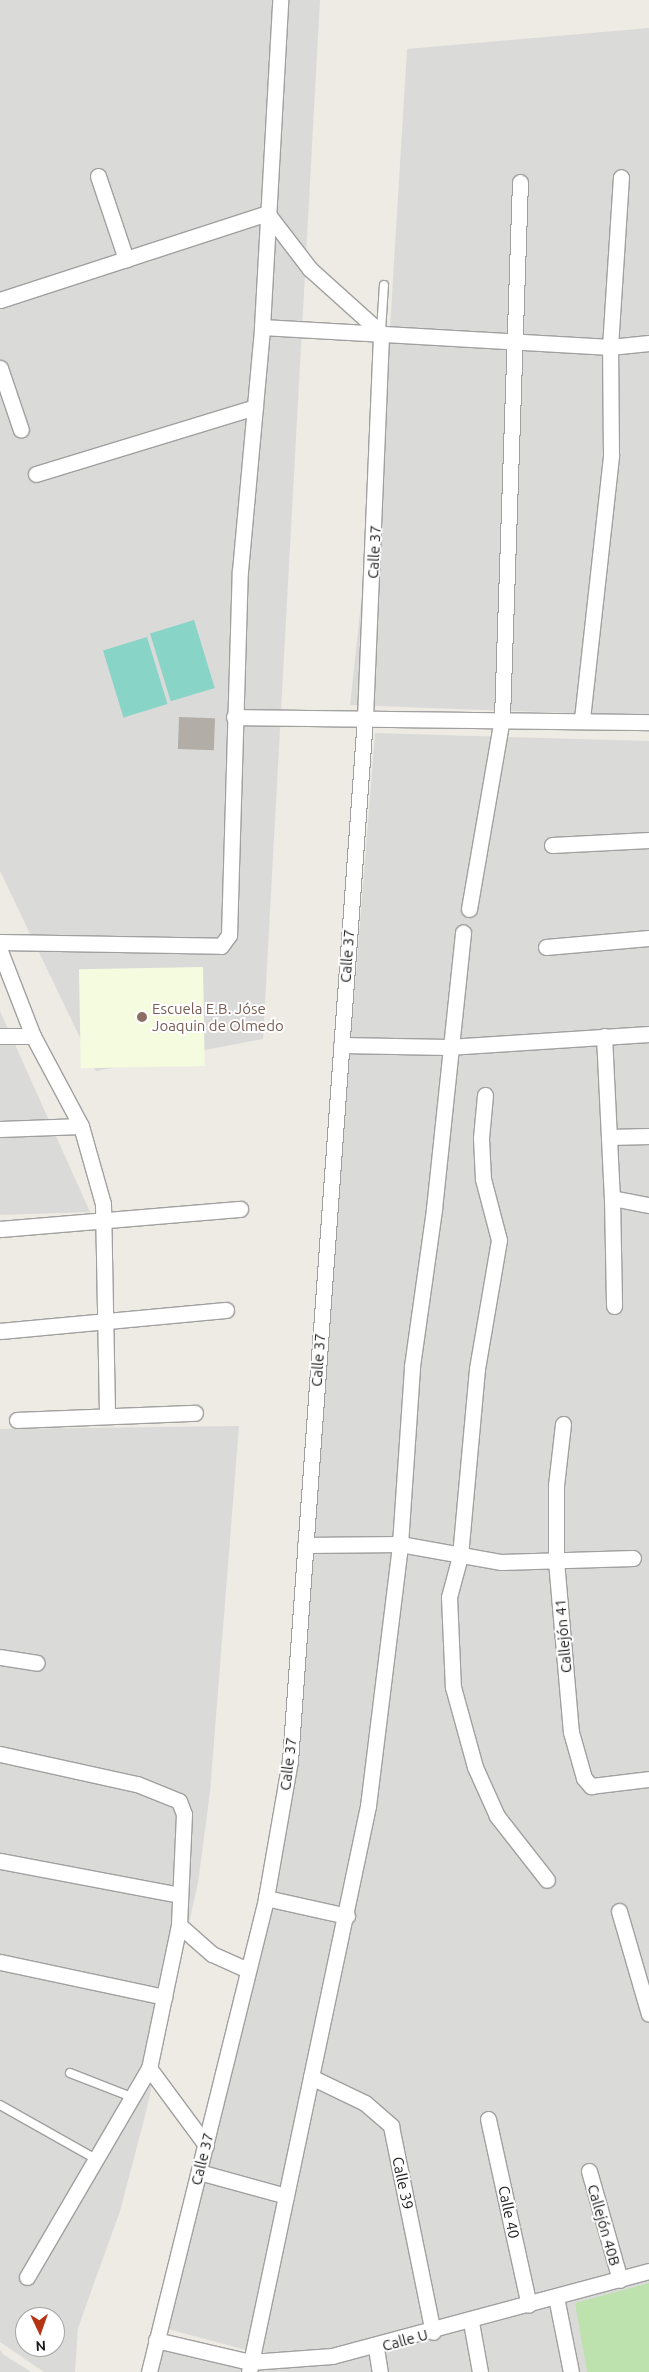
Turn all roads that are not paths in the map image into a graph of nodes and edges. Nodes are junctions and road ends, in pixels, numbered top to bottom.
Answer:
1 (280, 0) edge
2 (98, 176) dead end
3 (622, 177) dead end
4 (520, 182) dead end
5 (267, 213) junction
6 (126, 259) junction
7 (384, 285) dead end
8 (0, 300) edge
9 (262, 326) junction
10 (381, 333) junction
11 (518, 341) junction
12 (649, 343) edge
13 (610, 347) junction
14 (0, 368) edge
15 (255, 407) junction
16 (21, 430) dead end
17 (36, 474) dead end
18 (234, 717) junction
19 (365, 717) junction
20 (502, 718) junction
21 (582, 719) junction
22 (649, 722) edge
23 (649, 840) edge
24 (552, 844) dead end
25 (469, 909) dead end
26 (463, 933) dead end
27 (649, 938) edge
28 (0, 942) edge
29 (546, 946) dead end
30 (0, 951) edge
31 (649, 1034) edge
32 (0, 1036) edge
33 (33, 1036) junction
34 (604, 1036) junction
35 (340, 1045) junction
36 (448, 1047) junction
37 (485, 1095) dead end
38 (81, 1126) junction
39 (0, 1129) edge
40 (649, 1136) edge
41 (609, 1137) junction
42 (612, 1198) junction
43 (649, 1205) edge
44 (240, 1209) dead end
45 (106, 1220) junction
46 (0, 1229) edge
47 (614, 1306) dead end
48 (226, 1310) dead end
49 (108, 1318) junction
50 (0, 1331) edge
51 (195, 1413) dead end
52 (107, 1415) junction
53 (17, 1420) dead end
54 (563, 1424) dead end
55 (400, 1544) junction
56 (305, 1546) junction
57 (460, 1556) junction
58 (633, 1558) dead end
59 (556, 1562) junction
60 (0, 1657) edge
61 (38, 1663) dead end
62 (0, 1754) edge
63 (649, 1779) edge
64 (0, 1861) edge
65 (547, 1880) dead end
66 (180, 1895) junction
67 (266, 1898) junction
68 (619, 1911) dead end
69 (347, 1916) junction
70 (179, 1926) junction
71 (0, 1962) edge
72 (246, 1969) junction
73 (164, 1997) junction
74 (649, 2014) edge
75 (149, 2068) junction
76 (70, 2073) dead end
77 (311, 2077) junction
78 (129, 2096) junction
79 (0, 2105) edge
80 (488, 2119) dead end
81 (206, 2145) junction
82 (96, 2159) junction
83 (589, 2171) dead end
84 (199, 2172) junction
85 (286, 2196) junction
86 (649, 2271) edge
87 (27, 2277) dead end
88 (620, 2280) junction
89 (556, 2298) junction
90 (529, 2305) junction
91 (471, 2322) junction
92 (433, 2332) junction
93 (156, 2340) junction
94 (376, 2348) junction
95 (250, 2367) edge
96 (277, 2368) edge
97 (149, 2372) edge
98 (380, 2372) edge
99 (480, 2372) edge
100 (571, 2372) edge

1 - 5 street
2 - 6 street
3 - 13 street
4 - 11 street
5 - 6 street
5 - 9 street
5 - 10 street
6 - 8 street
7 - 10 lane
9 - 10 street
9 - 15 street
10 - 11 street
10 - 19 street, Calle 37
11 - 13 street
11 - 20 street
12 - 13 street
13 - 21 street
14 - 16 street
15 - 17 street
15 - 18 street
18 - 19 street
18 - 28 street
19 - 20 street
19 - 35 street, Calle 37
20 - 21 street
20 - 25 street
21 - 22 street
23 - 24 street
26 - 36 street
27 - 29 street
30 - 33 street
31 - 34 street
32 - 33 street
33 - 38 street
34 - 36 street
34 - 41 street
35 - 36 street
35 - 56 street, Calle 37
36 - 55 street
37 - 57 street
38 - 39 street
38 - 45 street
40 - 41 street
41 - 42 street
42 - 43 street
42 - 47 street
44 - 45 street
45 - 46 street
45 - 49 street
48 - 49 street
49 - 50 street
49 - 52 street
51 - 52 street
52 - 53 street
54 - 59 street, Callejón 41
55 - 56 street
55 - 57 street
55 - 69 street
56 - 67 street, Calle 37
57 - 59 street
57 - 65 street
58 - 59 street
59 - 63 street, Callejón 41
60 - 61 street
62 - 66 street
64 - 66 street
66 - 70 street
67 - 69 street
67 - 72 street, Calle 37
68 - 74 street
69 - 77 street
70 - 72 street
70 - 73 street
71 - 73 street
72 - 81 street, Calle 37
73 - 75 street
75 - 78 street
75 - 81 street
76 - 78 lane
77 - 85 street
77 - 92 street, Calle 39
78 - 82 street
79 - 82 lane
80 - 90 street, Calle 40
81 - 84 street, Calle 37
82 - 87 street
83 - 88 street, Callejón 40B
84 - 85 street
84 - 93 street, Calle 37
85 - 95 street
86 - 88 street, Calle U
88 - 89 street, Calle U
89 - 90 street, Calle U
89 - 100 street
90 - 91 street, Calle U
91 - 92 street, Calle U
91 - 99 street
92 - 94 street, Calle U
93 - 95 street, Calle U
93 - 97 street, Calle 37
94 - 96 street, Calle U
94 - 98 street
95 - 96 street, Calle U

